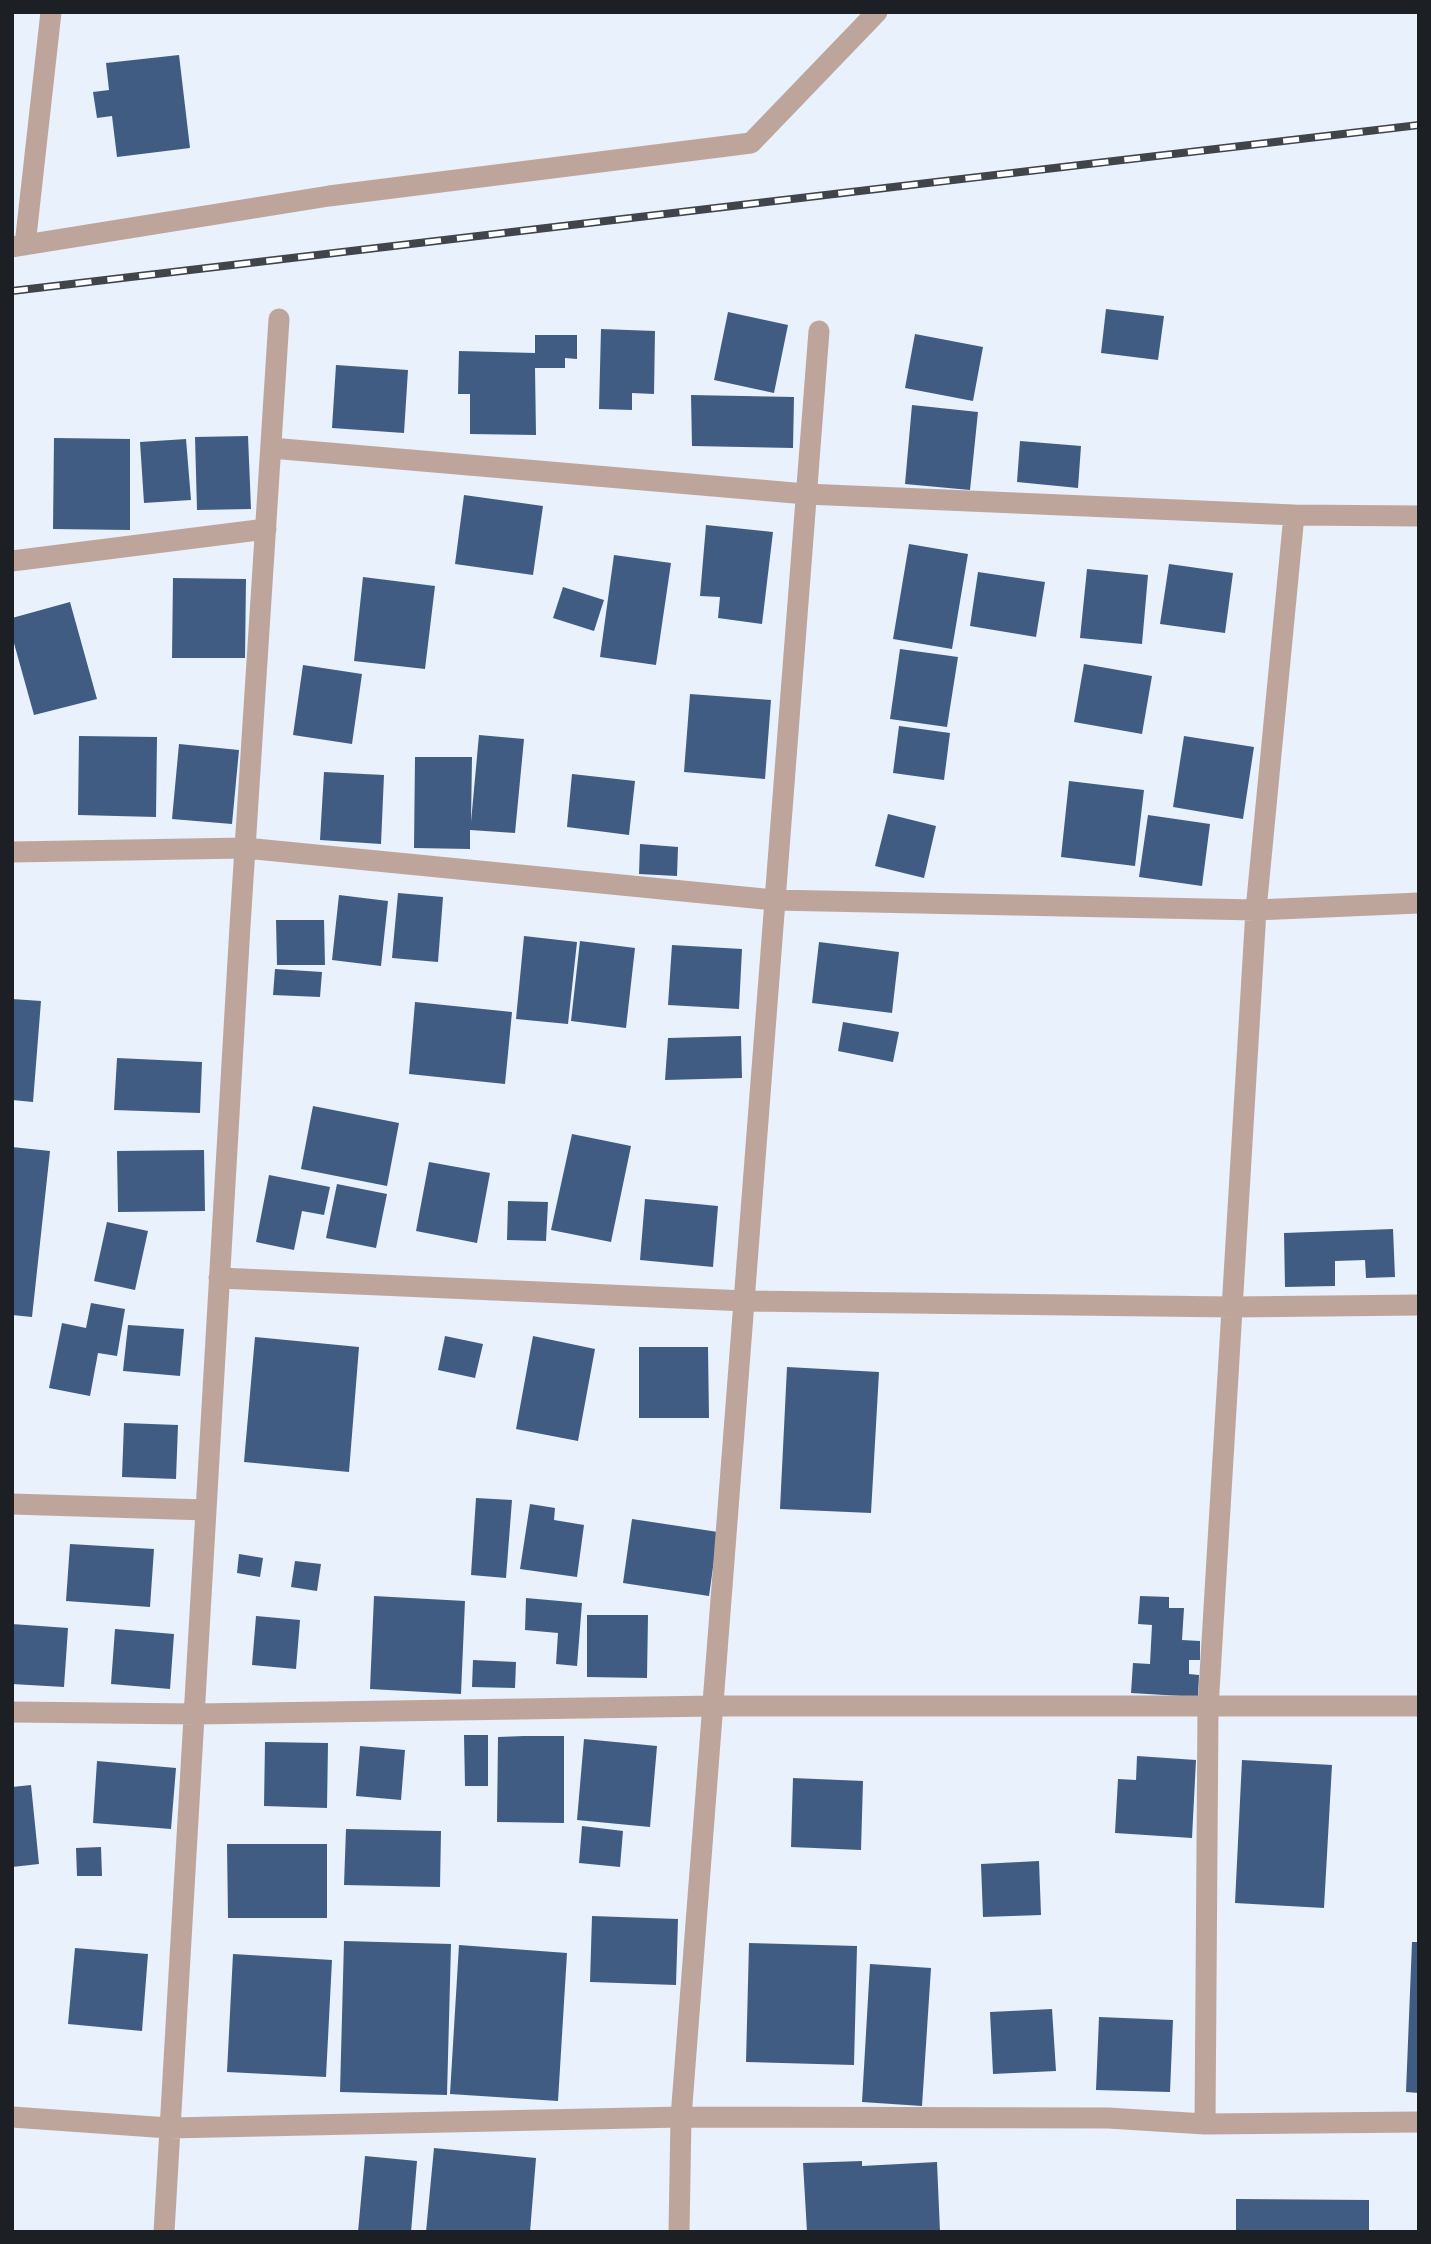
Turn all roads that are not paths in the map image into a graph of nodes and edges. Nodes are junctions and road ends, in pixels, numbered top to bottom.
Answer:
1 (51, 12) edge
2 (877, 12) edge
3 (18, 246) edge
4 (279, 319) dead end
5 (819, 331) dead end
6 (271, 448) junction
7 (806, 494) junction
8 (1293, 514) junction
9 (1419, 516) edge
10 (266, 529) junction
11 (12, 561) edge
12 (245, 848) junction
13 (12, 852) edge
14 (774, 900) junction
15 (1419, 903) edge
16 (1256, 910) junction
17 (219, 1278) junction
18 (746, 1301) junction
19 (1419, 1305) edge
20 (1233, 1307) junction
21 (12, 1504) edge
22 (206, 1510) junction
23 (715, 1706) junction
24 (1419, 1706) edge
25 (1208, 1708) junction
26 (12, 1712) edge
27 (196, 1714) junction
28 (12, 2117) edge
29 (681, 2117) junction
30 (1419, 2122) edge
31 (1205, 2124) junction
32 (169, 2128) junction
33 (164, 2232) edge
34 (679, 2232) edge

1 - 3 street
2 - 3 street
4 - 6 street
5 - 7 street
6 - 7 street
6 - 10 street
7 - 8 street
7 - 14 street
8 - 9 street
8 - 16 street
10 - 11 street
10 - 12 street
12 - 13 street
12 - 14 street
12 - 17 street
14 - 16 street
14 - 18 street
15 - 16 street
16 - 20 street
17 - 18 street
17 - 22 street
18 - 20 street
18 - 23 street
19 - 20 street
20 - 25 street
21 - 22 street
22 - 27 street
23 - 25 street
23 - 27 street
23 - 29 street
24 - 25 street
25 - 31 street
26 - 27 street
27 - 32 street
28 - 32 street
29 - 31 street
29 - 32 street
29 - 34 street
30 - 31 street
32 - 33 street

